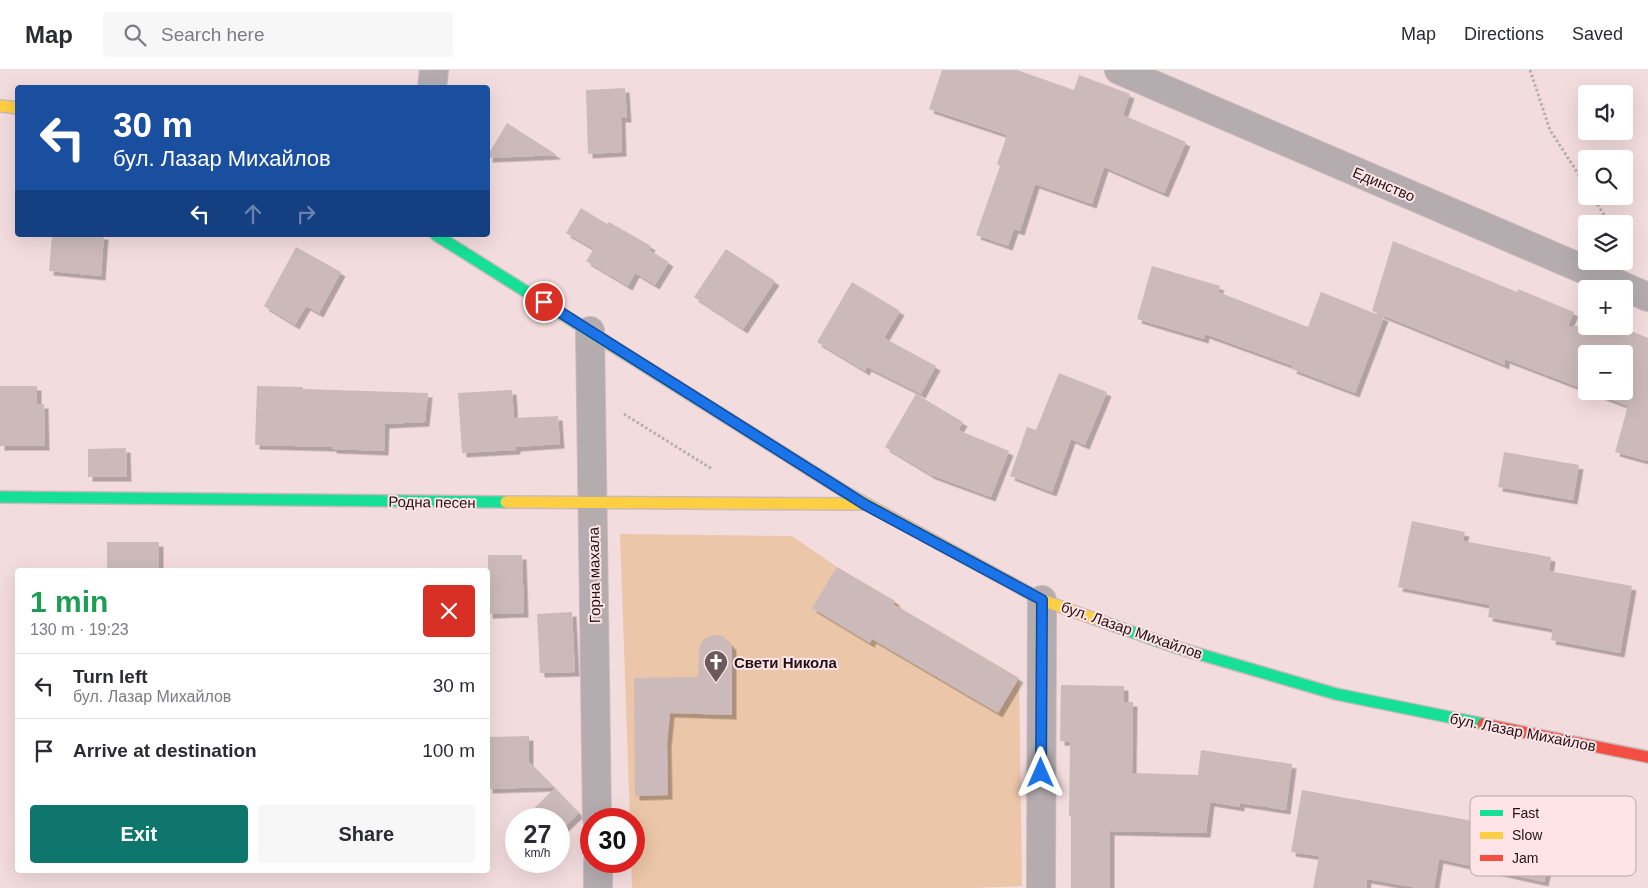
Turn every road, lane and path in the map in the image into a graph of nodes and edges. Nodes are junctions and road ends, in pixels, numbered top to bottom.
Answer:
1 (434, 70) edge
2 (1119, 70) edge
3 (1530, 70) edge
4 (432, 85) edge
5 (0, 106) edge
6 (15, 108) edge
7 (1578, 174) edge
8 (439, 237) edge
9 (1648, 297) edge
10 (590, 331) junction
11 (591, 393) junction
12 (716, 472) dead end
13 (0, 497) edge
14 (593, 503) junction
15 (864, 504) junction
16 (1042, 600) junction
17 (1648, 757) edge
18 (597, 808) edge
19 (598, 873) edge
20 (598, 888) edge
21 (1041, 888) edge

1 - 4 street
2 - 9 street, Единство
3 - 7 path
5 - 6 street
8 - 10 street, бул. Лазар Михайлов
10 - 11 street, Горна махала
10 - 15 street, бул. Лазар Михайлов
11 - 12 path
11 - 14 street, Горна махала
13 - 14 street, Родна песен
14 - 15 street, Родна песен
14 - 18 street, Горна махала
15 - 16 street, бул. Лазар Михайлов
16 - 17 street, бул. Лазар Михайлов
16 - 21 street
19 - 20 street

